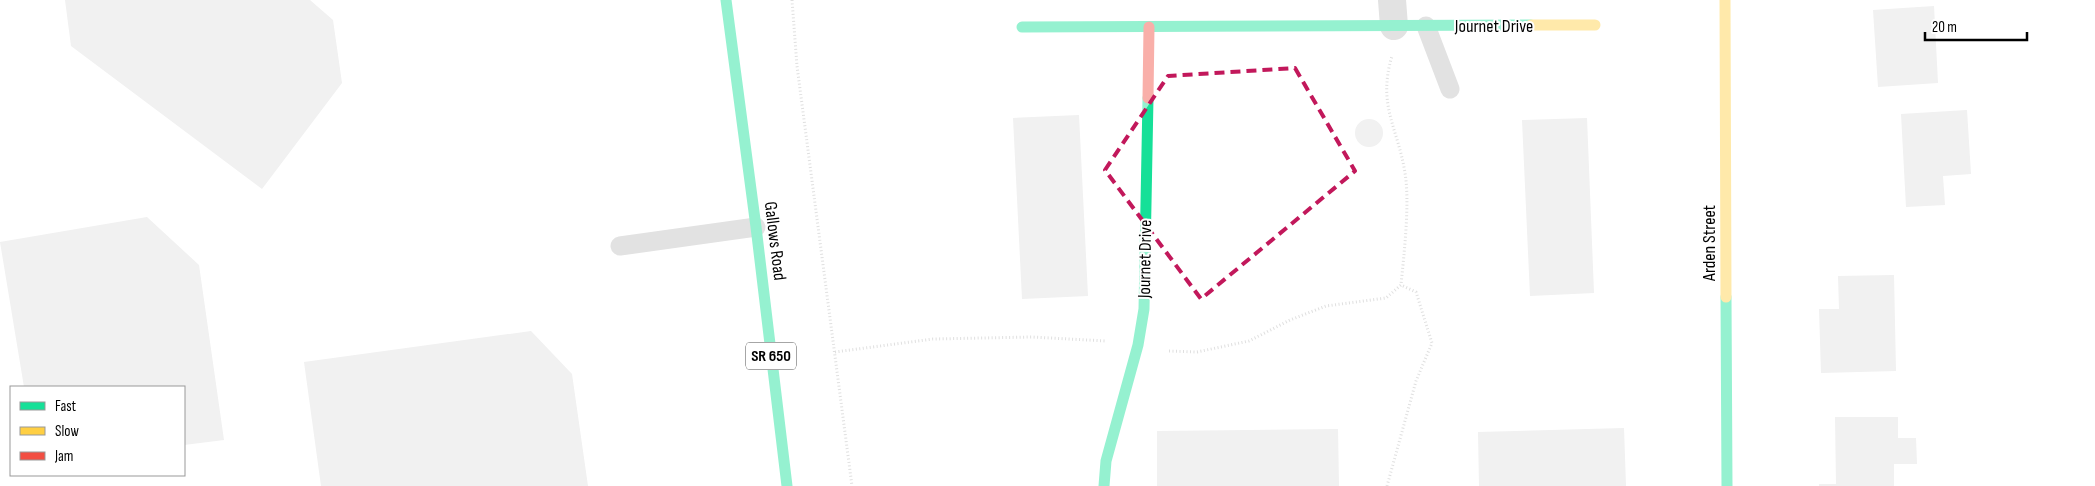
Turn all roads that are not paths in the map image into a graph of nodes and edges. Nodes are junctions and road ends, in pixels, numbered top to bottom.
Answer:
1 (726, 0) edge
2 (1725, 0) edge
3 (1393, 13) edge
4 (1595, 25) dead end
5 (1022, 26) dead end
6 (1150, 26) junction
7 (1426, 26) junction
8 (1450, 89) dead end
9 (756, 227) junction
10 (620, 246) dead end
11 (787, 486) edge
12 (1104, 486) edge
13 (1728, 486) edge

1 - 9 street, Gallows Road / SR 650
2 - 13 street, Arden Street
3 - 6 street, Journet Drive
3 - 7 street, Journet Drive
4 - 7 street, Journet Drive
5 - 6 street, Journet Drive
6 - 12 street, Journet Drive
7 - 8 lane
9 - 10 lane
9 - 11 street, Gallows Road / SR 650

